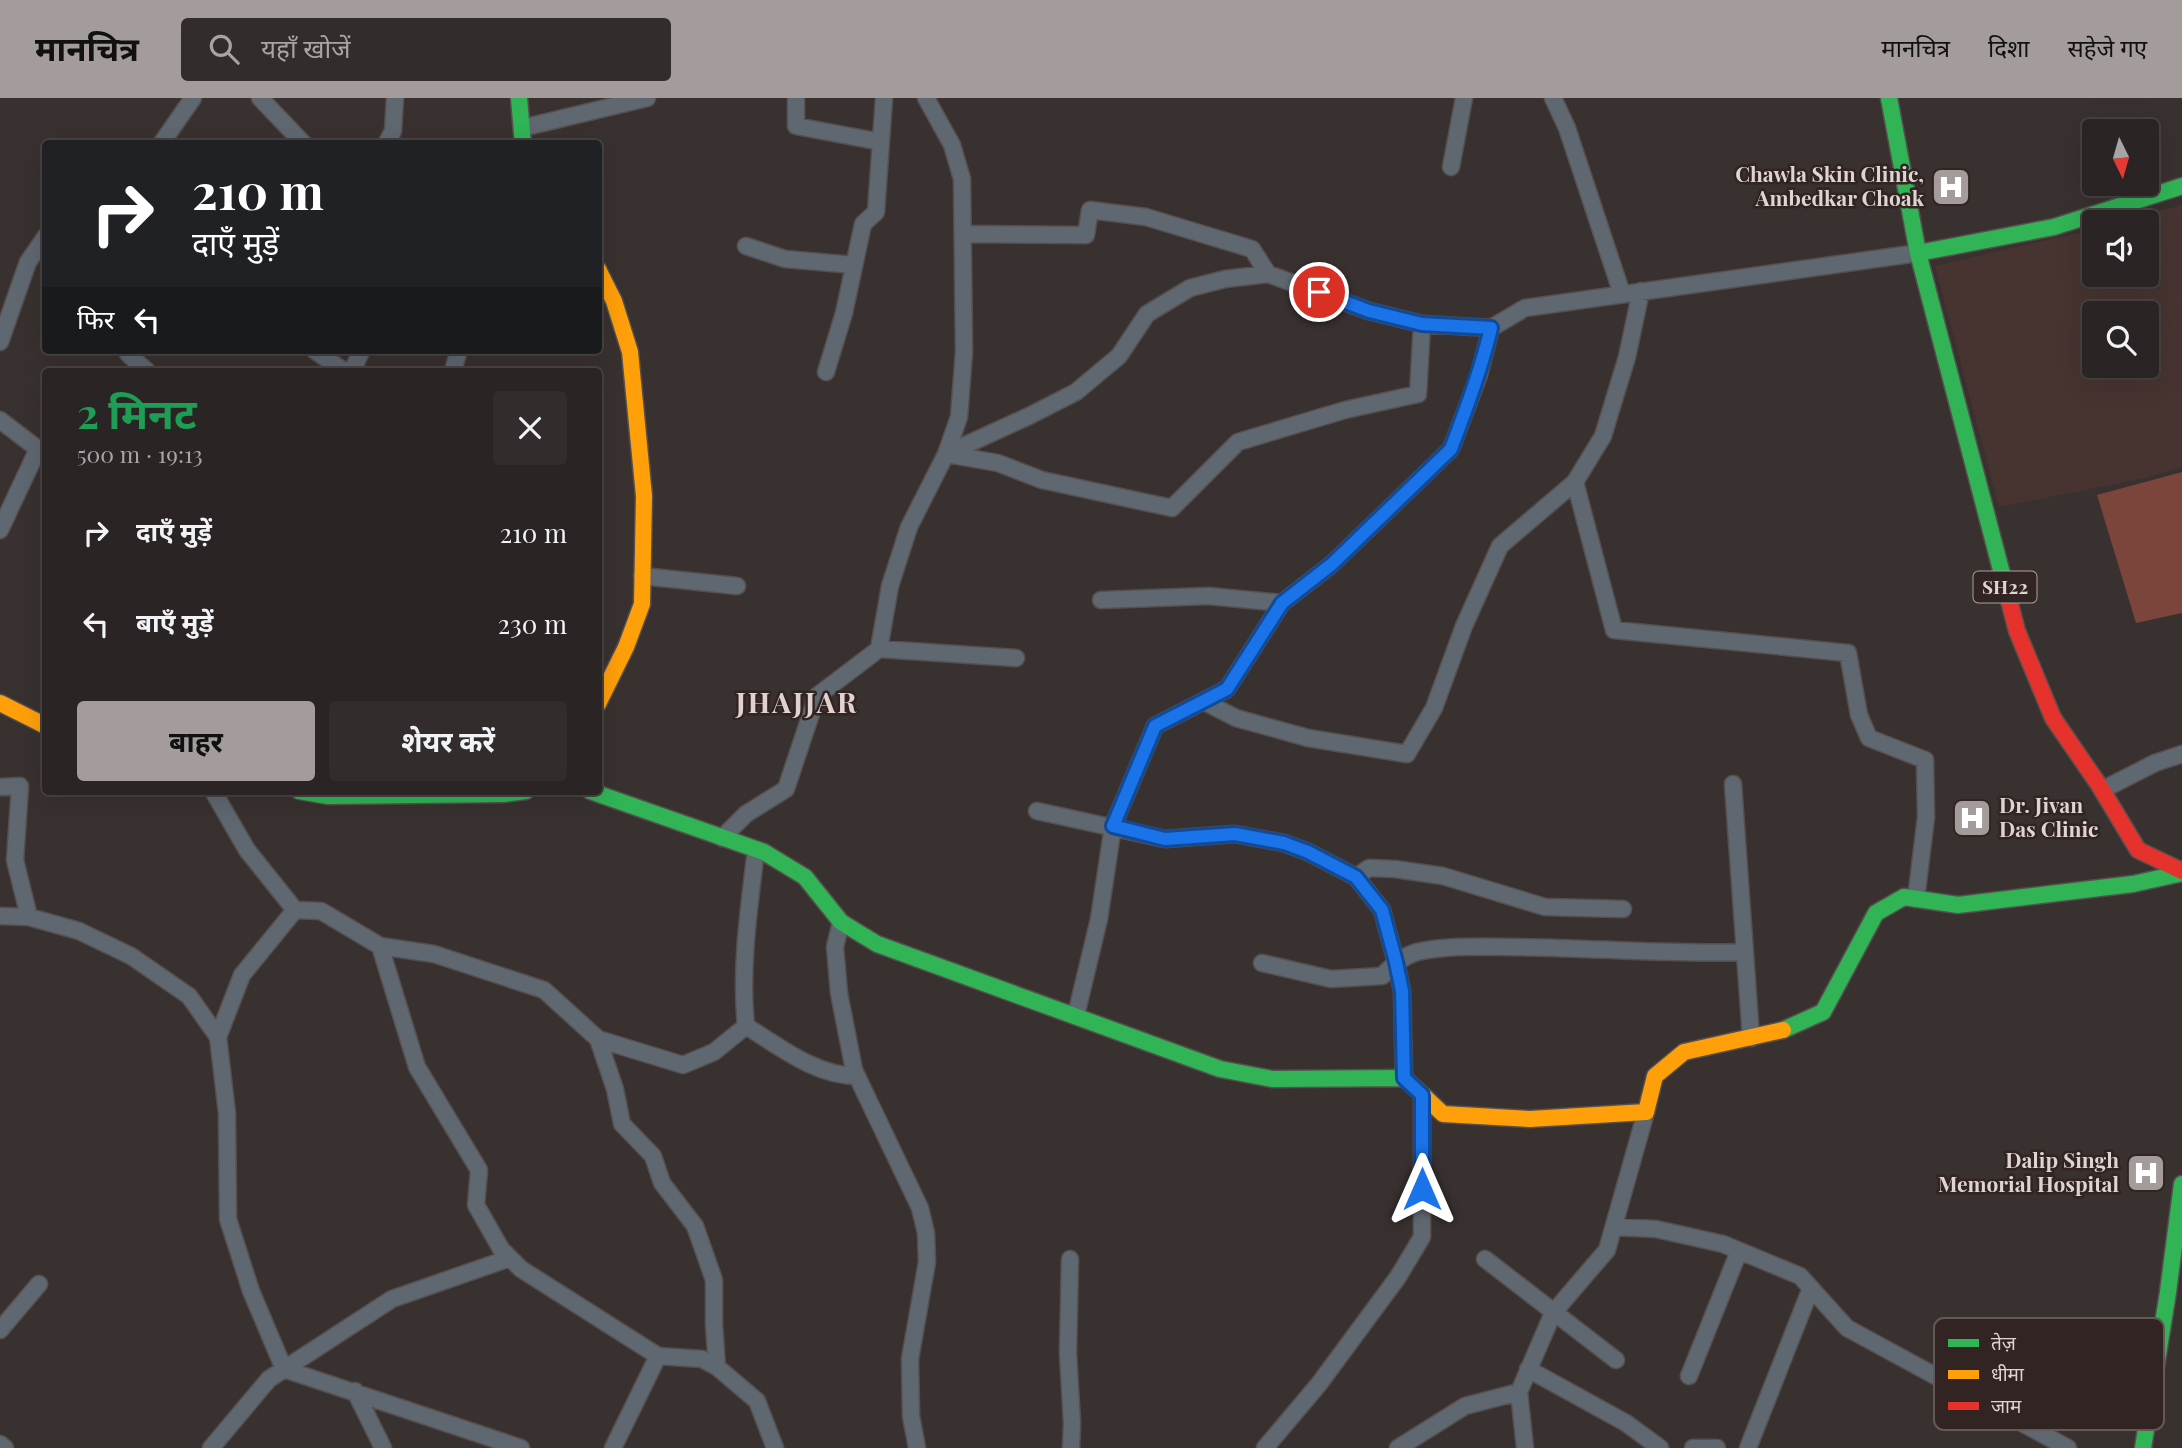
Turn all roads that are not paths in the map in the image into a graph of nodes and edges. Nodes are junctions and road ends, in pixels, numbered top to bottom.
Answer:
1 (193, 98) edge
2 (260, 98) edge
3 (395, 98) edge
4 (519, 98) edge
5 (647, 98) edge
6 (796, 98) edge
7 (884, 98) edge
8 (926, 98) edge
9 (1464, 98) edge
10 (1553, 98) edge
11 (1889, 98) edge
12 (523, 136) edge
13 (164, 140) edge
14 (300, 140) edge
15 (388, 140) edge
16 (881, 142) junction
17 (1451, 167) dead end
18 (2182, 186) edge
19 (964, 234) junction
20 (42, 242) edge
21 (746, 246) dead end
22 (1918, 253) junction
23 (854, 265) junction
24 (1268, 274) junction
25 (602, 277) edge
26 (1641, 291) junction
27 (1622, 294) junction
28 (1422, 324) junction
29 (1491, 328) junction
30 (0, 342) edge
31 (128, 354) dead end
32 (320, 354) edge
33 (144, 368) edge
34 (340, 368) edge
35 (826, 372) dead end
36 (0, 420) edge
37 (946, 454) junction
38 (1575, 482) junction
39 (0, 530) edge
40 (642, 576) junction
41 (737, 586) dead end
42 (1101, 600) dead end
43 (1282, 603) junction
44 (879, 649) junction
45 (1016, 658) dead end
46 (602, 696) edge
47 (1203, 701) junction
48 (0, 703) edge
49 (42, 724) edge
50 (2182, 754) edge
51 (1733, 785) dead end
52 (0, 787) edge
53 (2102, 790) junction
54 (215, 795) edge
55 (322, 795) edge
56 (416, 795) edge
57 (601, 795) edge
58 (1037, 811) dead end
59 (1113, 826) junction
60 (722, 838) junction
61 (757, 850) junction
62 (2182, 872) edge
63 (1356, 877) junction
64 (1916, 899) junction
65 (1623, 909) dead end
66 (295, 910) junction
67 (0, 916) edge
68 (29, 917) junction
69 (841, 922) junction
70 (380, 946) junction
71 (1745, 952) junction
72 (1396, 962) junction
73 (1262, 963) dead end
74 (1076, 1015) junction
75 (746, 1026) junction
76 (218, 1037) junction
77 (1751, 1038) junction
78 (598, 1039) junction
79 (857, 1076) junction
80 (1404, 1078) junction
81 (1422, 1095) junction
82 (1646, 1112) junction
83 (2182, 1184) edge
84 (1614, 1227) junction
85 (1739, 1251) junction
86 (510, 1258) junction
87 (1070, 1259) dead end
88 (1485, 1259) dead end
89 (39, 1284) dead end
90 (1811, 1288) junction
91 (1553, 1313) junction
92 (2164, 1318) edge
93 (0, 1330) edge
94 (658, 1356) junction
95 (1616, 1360) dead end
96 (717, 1367) junction
97 (1528, 1369) junction
98 (284, 1370) junction
99 (1934, 1375) edge
100 (1689, 1376) dead end
101 (355, 1391) junction
102 (1519, 1392) junction
103 (2035, 1430) edge
104 (2146, 1430) edge
105 (0, 1444) edge
106 (5, 1448) edge
107 (211, 1448) edge
108 (383, 1448) edge
109 (521, 1448) edge
110 (614, 1448) edge
111 (775, 1448) edge
112 (917, 1448) edge
113 (1071, 1448) edge
114 (1265, 1448) edge
115 (1398, 1448) edge
116 (1525, 1448) edge
117 (1660, 1448) edge
118 (1693, 1448) edge
119 (1717, 1448) edge
120 (1748, 1448) edge
121 (2068, 1448) edge
122 (2143, 1448) edge

1 - 13 street
2 - 14 street
3 - 15 street
4 - 12 street
5 - 12 street
6 - 16 street
7 - 16 street
8 - 19 street
9 - 17 street
10 - 27 street
11 - 22 street
16 - 23 street
18 - 22 street
19 - 24 street
19 - 37 street
20 - 30 street
21 - 23 street
22 - 26 street
22 - 53 street, SH22
23 - 35 street
24 - 28 street
24 - 37 street
25 - 40 street
26 - 27 street
26 - 38 street
27 - 29 street
28 - 29 street
28 - 37 street
29 - 43 street
31 - 33 street
32 - 34 street
36 - 39 street
37 - 44 street
38 - 47 street
38 - 64 street
40 - 41 street
40 - 46 street
42 - 43 street
43 - 47 street
44 - 45 street
44 - 60 street
47 - 59 street
48 - 49 street
50 - 53 street
51 - 71 street
52 - 68 street
53 - 62 street, SH22
54 - 66 street
55 - 56 street
57 - 60 street
58 - 59 street
59 - 63 street
59 - 74 street
60 - 61 street
61 - 69 street
61 - 75 street
62 - 64 street
63 - 65 street
63 - 72 street
64 - 77 street
66 - 70 street
66 - 76 street
67 - 68 street
68 - 76 street
69 - 74 street
69 - 79 street
70 - 78 street
70 - 86 street
71 - 72 street
71 - 77 street
72 - 73 street
72 - 80 street
74 - 80 street
75 - 78 street
75 - 79 street
76 - 98 street
77 - 82 street
78 - 96 street
79 - 112 street
80 - 81 street
81 - 82 street
81 - 114 street
82 - 84 street
83 - 92 street
84 - 85 street
84 - 91 street
85 - 90 street
85 - 100 street
86 - 94 street
86 - 98 street
87 - 113 street
88 - 91 street
89 - 93 street
90 - 99 street
90 - 120 street
91 - 95 street
91 - 97 street
94 - 96 street
94 - 110 street
96 - 111 street
97 - 102 street
97 - 117 street
98 - 101 street
98 - 107 street
101 - 108 street
101 - 109 street
102 - 115 street
102 - 116 street
103 - 121 street
104 - 122 street
105 - 106 street
118 - 119 street

